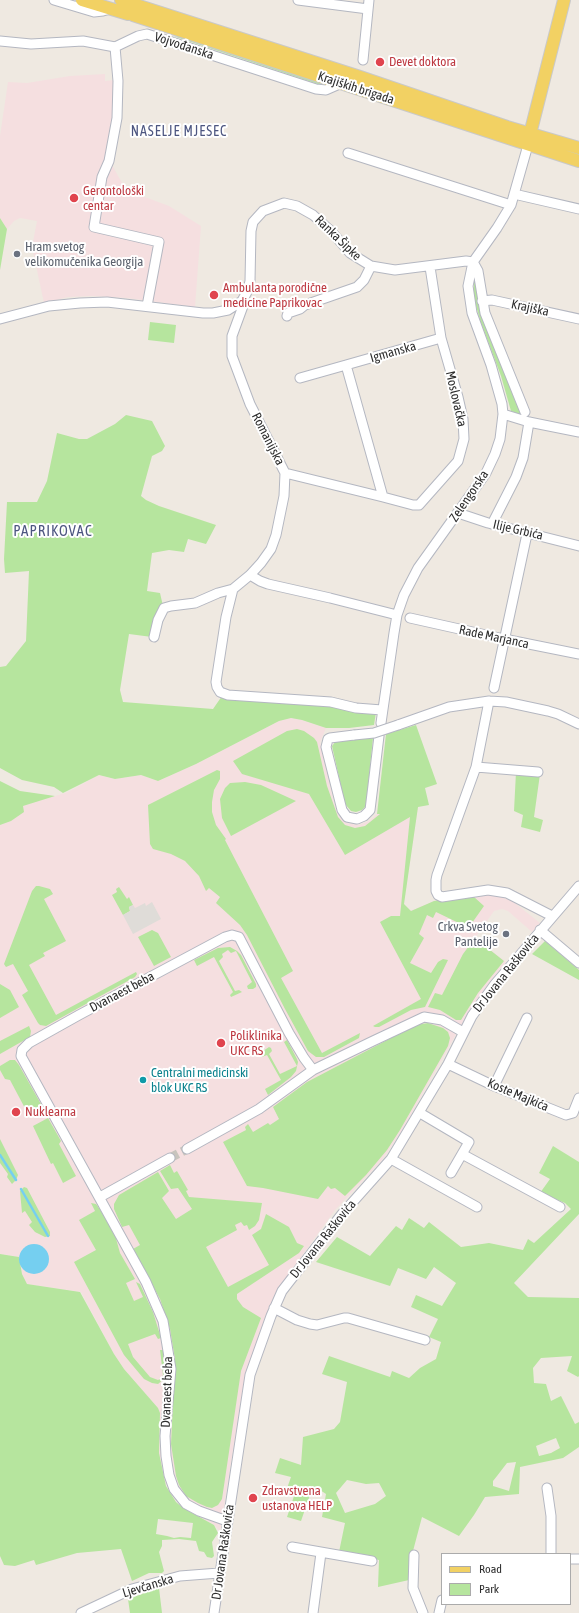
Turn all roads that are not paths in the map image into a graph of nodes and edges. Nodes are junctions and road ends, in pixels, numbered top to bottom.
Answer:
1 (54, 0) edge
2 (82, 0) edge
3 (298, 0) edge
4 (564, 0) edge
5 (368, 4) edge
6 (130, 6) edge
7 (110, 9) junction
8 (0, 41) edge
9 (115, 47) junction
10 (363, 60) dead end
11 (342, 83) junction
12 (529, 140) junction
13 (579, 148) edge
14 (348, 153) dead end
15 (579, 161) edge
16 (514, 194) junction
17 (511, 205) junction
18 (579, 209) edge
19 (473, 262) junction
20 (371, 266) junction
21 (430, 267) junction
22 (242, 300) junction
23 (482, 301) junction
24 (146, 306) junction
25 (287, 316) dead end
26 (0, 319) edge
27 (579, 319) edge
28 (441, 338) junction
29 (346, 365) junction
30 (300, 378) dead end
31 (525, 412) dead end
32 (503, 414) junction
33 (529, 422) junction
34 (579, 432) edge
35 (285, 472) junction
36 (383, 497) junction
37 (458, 513) junction
38 (492, 524) junction
39 (527, 534) junction
40 (579, 546) edge
41 (250, 575) junction
42 (233, 589) junction
43 (397, 615) junction
44 (410, 618) dead end
45 (154, 637) dead end
46 (504, 639) junction
47 (579, 654) edge
48 (494, 688) dead end
49 (490, 701) junction
50 (382, 710) junction
51 (381, 723) dead end
52 (579, 724) edge
53 (379, 736) dead end
54 (476, 767) junction
55 (538, 772) dead end
56 (579, 886) edge
57 (552, 916) junction
58 (540, 930) junction
59 (579, 963) edge
60 (527, 1018) dead end
61 (463, 1032) junction
62 (448, 1064) junction
63 (313, 1070) junction
64 (494, 1086) junction
65 (579, 1098) edge
66 (420, 1113) junction
67 (187, 1149) tunnel mouth
68 (462, 1154) junction
69 (170, 1158) tunnel mouth
70 (391, 1159) junction
71 (451, 1173) dead end
72 (100, 1198) junction
73 (477, 1207) dead end
74 (560, 1207) dead end
75 (274, 1308) junction
76 (425, 1340) dead end
77 (547, 1488) dead end
78 (227, 1521) junction
79 (292, 1547) dead end
80 (320, 1553) junction
81 (551, 1553) edge
82 (414, 1555) dead end
83 (372, 1561) dead end
84 (219, 1573) junction
85 (81, 1613) edge
86 (214, 1613) edge
87 (312, 1613) edge
88 (423, 1613) edge

1 - 7 street
2 - 7 main road, Krajiških brigada
3 - 5 street
4 - 12 main road
5 - 10 street
6 - 7 main road, Krajiških brigada
6 - 11 main road, Krajiških brigada
6 - 12 main road, Krajiških brigada
8 - 9 street
9 - 11 street, Vojvođanska
9 - 24 street
11 - 12 main road, Krajiških brigada
12 - 13 main road, Krajiških brigada
12 - 15 main road, Krajiških brigada
12 - 16 street
14 - 17 street
16 - 17 street
16 - 18 street
17 - 19 street
19 - 21 street, Ranka Šipke
19 - 23 street
19 - 32 street, Zelengorska
20 - 21 street, Ranka Šipke
20 - 22 street, Ranka Šipke
20 - 25 street
21 - 28 street, Moslovačka
22 - 24 street
22 - 35 street, Romanijska
23 - 27 street, Krajiška
23 - 31 street
24 - 26 street
28 - 29 street, Igmanska
28 - 36 street, Moslovačka
29 - 30 street, Igmanska
29 - 36 street
32 - 33 street
32 - 37 street, Zelengorska
33 - 34 street
33 - 38 street
35 - 36 street
35 - 41 street, Romanijska
37 - 38 street, Ilije Grbića
37 - 43 street, Zelengorska
38 - 39 street, Ilije Grbića
39 - 40 street, Ilije Grbića
39 - 46 street
41 - 42 street, Romanijska
41 - 43 street
42 - 45 street, Romanijska
42 - 50 street
43 - 50 street, Zelengorska
44 - 46 street, Rade Marjanca
46 - 47 street, Rade Marjanca
46 - 48 street
49 - 52 street
49 - 53 street, bridge
49 - 54 street
50 - 51 street, Zelengorska
54 - 55 street
54 - 57 street
56 - 57 street, Dr Jovana Raškovića
57 - 58 street, Dr Jovana Raškovića
58 - 59 street
58 - 61 street, Dr Jovana Raškovića
60 - 64 street
61 - 62 street, Dr Jovana Raškovića
61 - 63 street
62 - 64 street, Koste Majkića
62 - 66 street, Dr Jovana Raškovića
63 - 67 street
63 - 72 street, Dvanaest beba
64 - 65 street, Koste Majkića
66 - 68 street
66 - 70 street, Dr Jovana Raškovića
68 - 71 street
68 - 74 street
69 - 72 street
70 - 73 street
70 - 75 street, Dr Jovana Raškovića
72 - 78 street, Dvanaest beba
75 - 76 street
75 - 78 street, Dr Jovana Raškovića
77 - 81 street
78 - 84 street, Dr Jovana Raškovića
79 - 80 street
80 - 83 street
80 - 87 street
82 - 88 street
84 - 85 street, Ljevčanska
84 - 86 street, Dr Jovana Raškovića

